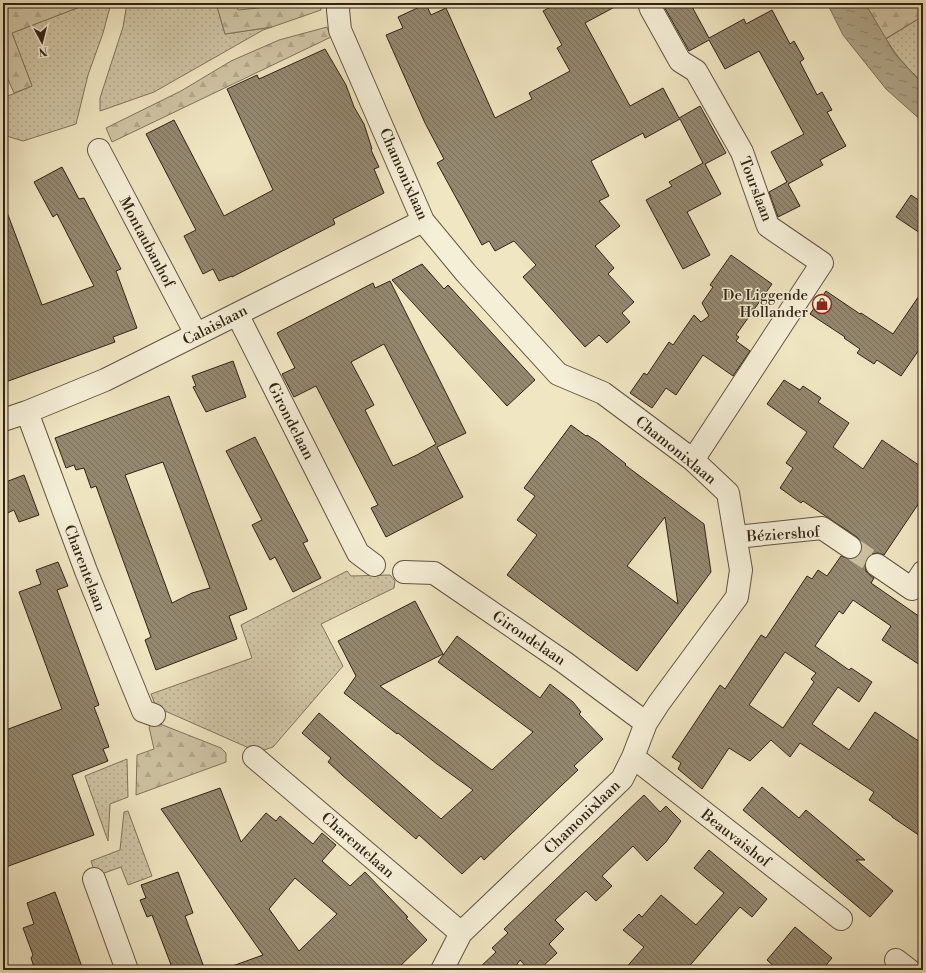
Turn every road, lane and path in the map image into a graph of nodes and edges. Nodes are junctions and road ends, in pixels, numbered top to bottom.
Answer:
1 (339, 3) edge
2 (649, 3) edge
3 (98, 150) dead end
4 (423, 221) junction
5 (237, 314) junction
6 (196, 334) junction
7 (27, 412) junction
8 (3, 420) edge
9 (693, 460) junction
10 (736, 538) junction
11 (850, 547) tunnel mouth
12 (876, 565) tunnel mouth
13 (374, 566) dead end
14 (404, 572) dead end
15 (923, 572) edge
16 (154, 715) dead end
17 (646, 723) junction
18 (254, 757) dead end
19 (633, 757) junction
20 (94, 879) dead end
21 (841, 919) dead end
22 (461, 933) junction
23 (127, 970) edge
24 (442, 970) edge

1 - 4 street, Chamonixlaan
2 - 9 street, Tourslaan
3 - 6 street, Montaubanhof
4 - 5 street, Calaislaan
4 - 9 street, Chamonixlaan
5 - 6 street, Calaislaan
5 - 13 street, Girondelaan
6 - 7 street, Calaislaan
7 - 8 street, Calaislaan
7 - 16 street, Charentelaan
9 - 10 street, Chamonixlaan
10 - 11 street, Béziershof
10 - 17 street, Chamonixlaan
12 - 15 street
14 - 17 street, Girondelaan
17 - 19 street, Chamonixlaan
18 - 22 street, Charentelaan
19 - 21 street, Beauvaishof
19 - 22 street, Chamonixlaan
20 - 23 street
22 - 24 street, Chamonixlaan

